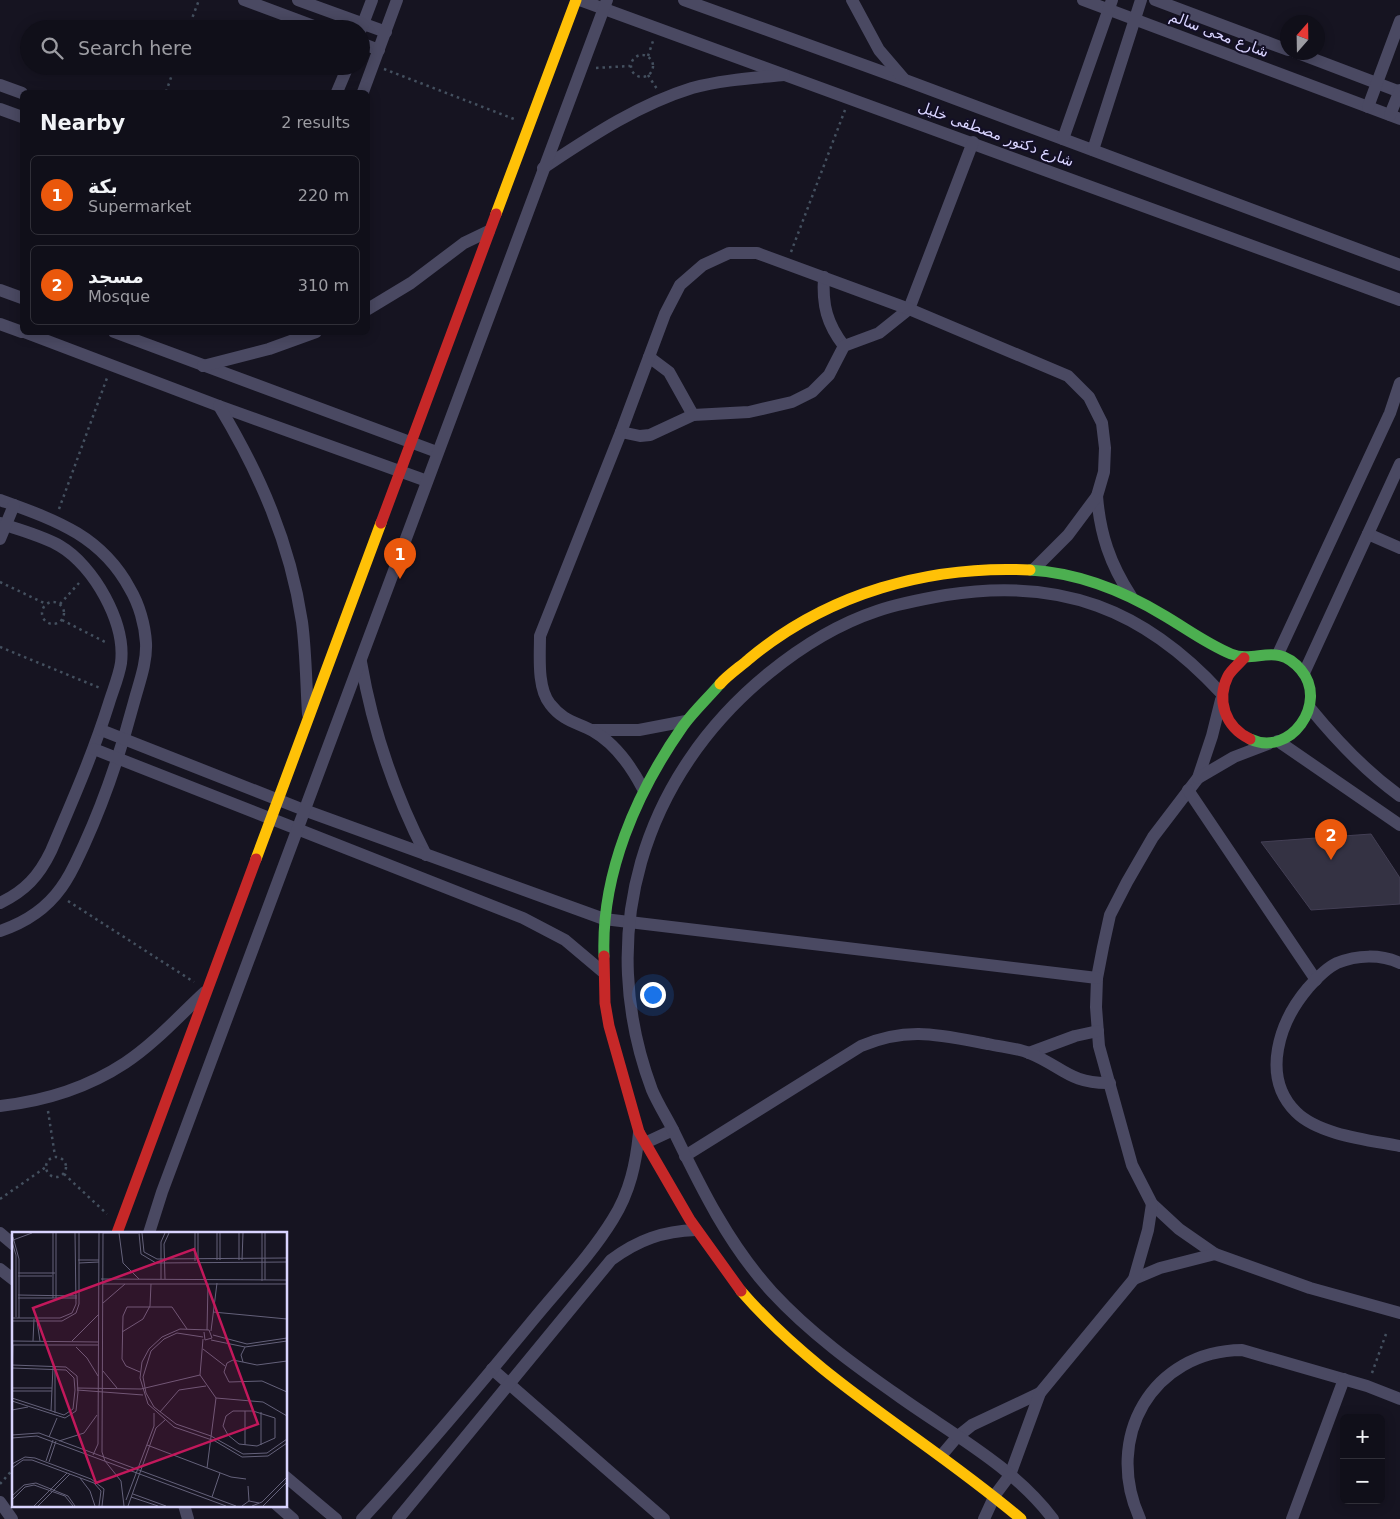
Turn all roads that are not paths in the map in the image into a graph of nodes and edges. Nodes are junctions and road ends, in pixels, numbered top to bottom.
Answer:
1 (244, 0) edge
2 (298, 0) edge
3 (372, 0) edge
4 (398, 0) edge
5 (576, 0) edge
6 (580, 0) edge
7 (684, 0) edge
8 (852, 0) edge
9 (1083, 0) edge
10 (1141, 0) edge
11 (1155, 0) edge
12 (605, 4) edge
13 (1110, 5) edge
14 (298, 20) edge
15 (347, 20) edge
16 (364, 20) edge
17 (1135, 20) junction
18 (1400, 21) edge
19 (370, 28) edge
20 (386, 32) junction
21 (370, 46) edge
22 (1280, 47) edge
23 (379, 50) junction
24 (1316, 60) edge
25 (370, 74) edge
26 (344, 75) edge
27 (370, 75) edge
28 (786, 75) junction
29 (905, 80) junction
30 (1377, 83) junction
31 (3, 86) edge
32 (338, 90) edge
33 (364, 90) edge
34 (1400, 91) edge
35 (20, 92) edge
36 (1368, 107) junction
37 (0, 108) edge
38 (20, 116) edge
39 (1395, 117) edge
40 (1063, 139) junction
41 (972, 142) junction
42 (1093, 150) junction
43 (543, 168) junction
44 (488, 231) junction
45 (1400, 265) edge
46 (824, 278) junction
47 (0, 290) edge
48 (20, 297) edge
49 (1400, 300) edge
50 (370, 307) edge
51 (909, 310) junction
52 (0, 324) edge
53 (20, 331) edge
54 (31, 335) edge
55 (122, 335) edge
56 (308, 335) edge
57 (844, 346) junction
58 (649, 357) junction
59 (204, 366) junction
60 (1400, 383) edge
61 (219, 406) junction
62 (693, 415) junction
63 (622, 432) junction
64 (410, 442) junction
65 (437, 452) junction
66 (1400, 464) edge
67 (400, 471) junction
68 (427, 481) junction
69 (1097, 496) junction
70 (0, 500) edge
71 (14, 505) junction
72 (3, 524) edge
73 (1368, 534) junction
74 (0, 539) edge
75 (1400, 548) edge
76 (1033, 570) junction
77 (1131, 596) junction
78 (1278, 654) junction
79 (1244, 658) junction
80 (360, 660) junction
81 (1304, 673) junction
82 (1221, 696) junction
83 (1310, 708) junction
84 (308, 718) junction
85 (686, 721) junction
86 (100, 730) junction
87 (592, 730) junction
88 (124, 739) junction
89 (1275, 742) junction
90 (94, 748) junction
91 (118, 758) junction
92 (1198, 778) junction
93 (643, 789) junction
94 (1188, 790) junction
95 (1400, 796) edge
96 (278, 800) junction
97 (304, 810) junction
98 (271, 818) junction
99 (1400, 825) edge
100 (298, 828) junction
101 (426, 855) junction
102 (0, 903) edge
103 (604, 919) junction
104 (628, 922) junction
105 (0, 931) edge
106 (1400, 963) edge
107 (603, 972) junction
108 (1097, 978) junction
109 (1316, 980) junction
110 (207, 990) junction
111 (1098, 1031) junction
112 (1029, 1053) junction
113 (1110, 1083) junction
114 (0, 1106) edge
115 (673, 1130) junction
116 (642, 1138) junction
117 (1400, 1146) edge
118 (685, 1156) junction
119 (1152, 1204) junction
120 (118, 1229) edge
121 (696, 1230) junction
122 (149, 1232) edge
123 (0, 1233) edge
124 (12, 1243) edge
125 (1215, 1254) junction
126 (0, 1269) edge
127 (12, 1278) edge
128 (1134, 1279) junction
129 (1400, 1313) edge
130 (492, 1369) junction
131 (1344, 1379) junction
132 (511, 1385) junction
133 (1040, 1393) junction
134 (1400, 1399) edge
135 (957, 1438) junction
136 (941, 1456) junction
137 (1010, 1475) junction
138 (288, 1479) edge
139 (995, 1495) junction
140 (0, 1502) edge
141 (184, 1506) edge
142 (278, 1506) edge
143 (12, 1519) edge
144 (188, 1519) edge
145 (293, 1519) edge
146 (336, 1519) edge
147 (362, 1519) edge
148 (398, 1519) edge
149 (664, 1519) edge
150 (984, 1519) edge
151 (1021, 1519) edge
152 (1053, 1519) edge
153 (1140, 1519) edge
154 (1292, 1519) edge

1 - 14 street
2 - 15 street
3 - 16 street
4 - 20 street
5 - 44 street
6 - 12 street, شارع دكتور مصطفى خليل
7 - 29 street, شارع دكتور مصطفى خليل
8 - 29 street
9 - 13 street, شارع محى سالم
10 - 17 street
11 - 22 street, شارع محى سالم
12 - 28 street, شارع دكتور مصطفى خليل
12 - 43 street
13 - 17 street, شارع محى سالم
13 - 40 street
17 - 36 street, شارع محى سالم
17 - 42 street
18 - 30 street
19 - 20 street
20 - 23 street
21 - 23 street
23 - 25 street
24 - 30 street
26 - 32 street
27 - 33 street
28 - 41 street, شارع دكتور مصطفى خليل
28 - 43 street
29 - 40 street, شارع دكتور مصطفى خليل
30 - 34 street
30 - 36 street
31 - 35 street
31 - 37 street
34 - 39 street
36 - 39 street, شارع محى سالم
37 - 38 street
40 - 42 street, شارع دكتور مصطفى خليل
41 - 49 street, شارع دكتور مصطفى خليل
41 - 51 street
42 - 45 street, شارع دكتور مصطفى خليل
43 - 65 street
44 - 50 street
44 - 64 street
46 - 51 street
46 - 57 street
46 - 58 street
47 - 48 street
51 - 57 street
51 - 69 street
52 - 53 street
54 - 61 street
55 - 59 street
56 - 59 street
57 - 62 street
58 - 62 street
58 - 63 street
59 - 64 street
60 - 78 street
61 - 67 street
61 - 84 street
62 - 63 street
63 - 87 street
64 - 65 street
64 - 67 street
65 - 68 street
66 - 73 street
67 - 68 street
67 - 84 street
68 - 80 street
69 - 76 street
69 - 77 street
70 - 71 street
71 - 72 street
71 - 88 street
72 - 74 street
72 - 86 street
73 - 75 street
73 - 81 street
76 - 77 street
76 - 85 street
77 - 79 street
78 - 79 street
78 - 81 street
79 - 82 street
80 - 97 street
80 - 101 street
81 - 83 street
82 - 89 street
82 - 92 street
82 - 104 street
83 - 89 street
83 - 95 street
84 - 96 street
85 - 87 street
85 - 93 street
86 - 88 street
86 - 90 street
87 - 93 street
88 - 91 street
88 - 96 street
89 - 92 street
89 - 99 street
90 - 91 street
90 - 102 street
91 - 98 street
91 - 105 street
92 - 94 street
93 - 103 street
94 - 108 street
94 - 109 street
96 - 97 street
96 - 98 street
97 - 100 street
97 - 101 street
98 - 100 street
98 - 110 street
100 - 107 street
100 - 122 street
101 - 103 street
103 - 104 street
103 - 107 street
104 - 108 street
104 - 115 street
106 - 109 street
107 - 116 street
108 - 111 street
109 - 117 street
110 - 114 street
110 - 120 street
111 - 112 street
111 - 113 street
112 - 113 street
112 - 118 street
113 - 119 street
115 - 116 street
115 - 118 street
116 - 121 street
116 - 130 street
118 - 135 street
119 - 125 street
119 - 128 street
121 - 132 street
121 - 136 street
123 - 124 street
125 - 128 street
125 - 129 street
126 - 127 street
128 - 133 street
130 - 132 street
130 - 147 street
131 - 134 street
131 - 153 street
131 - 154 street
132 - 148 street
132 - 149 street
133 - 135 street
133 - 137 street
135 - 136 street
135 - 137 street
136 - 139 street
137 - 139 street
137 - 152 street
138 - 146 street
139 - 150 street
139 - 151 street
140 - 143 street
141 - 144 street
142 - 145 street

